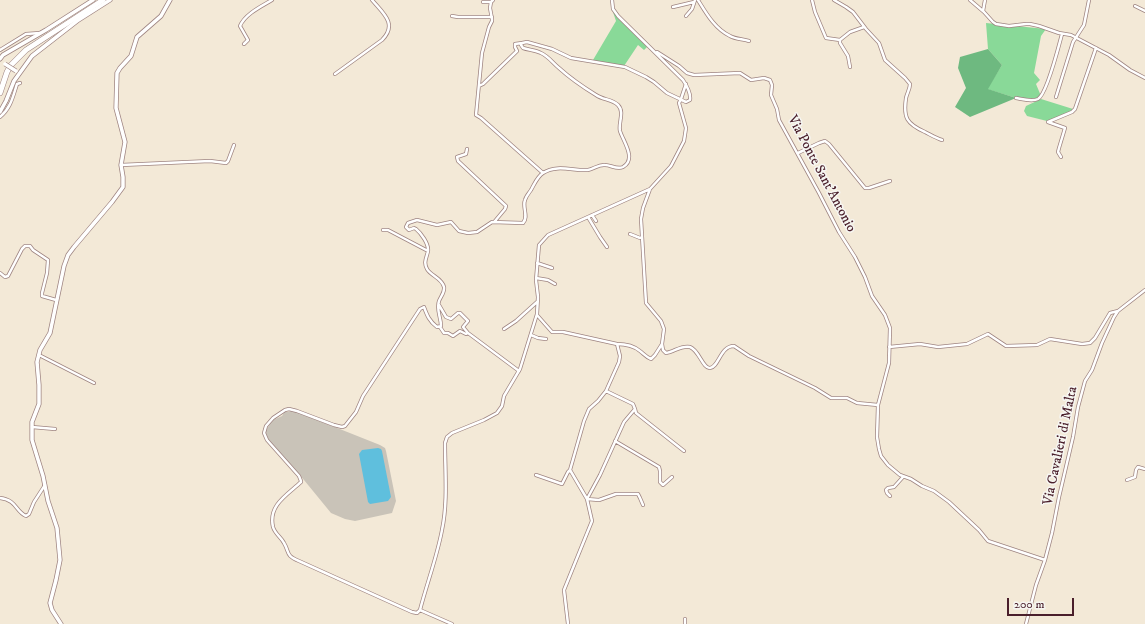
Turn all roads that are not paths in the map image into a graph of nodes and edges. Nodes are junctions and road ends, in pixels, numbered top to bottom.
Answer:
1 (93, 0) edge
2 (98, 0) edge
3 (103, 0) edge
4 (110, 0) edge
5 (170, 0) edge
6 (272, 0) edge
7 (372, 0) edge
8 (612, 0) edge
9 (698, 0) edge
10 (812, 0) edge
11 (834, 0) edge
12 (970, 0) edge
13 (985, 0) edge
14 (1089, 0) edge
15 (492, 1) edge
16 (694, 1) edge
17 (483, 2) dead end
18 (1135, 6) dead end
19 (673, 7) dead end
20 (983, 10) junction
21 (1145, 11) edge
22 (452, 16) dead end
23 (686, 16) dead end
24 (492, 17) junction
25 (864, 27) junction
26 (41, 33) junction
27 (1062, 34) junction
28 (1076, 37) junction
29 (840, 40) junction
30 (749, 41) dead end
31 (522, 43) junction
32 (244, 44) dead end
33 (1096, 48) junction
34 (0, 50) edge
35 (653, 50) junction
36 (0, 60) edge
37 (850, 67) dead end
38 (18, 72) junction
39 (335, 74) dead end
40 (1145, 78) edge
41 (20, 82) dead end
42 (0, 84) edge
43 (686, 84) junction
44 (479, 86) junction
45 (0, 93) edge
46 (1056, 97) dead end
47 (1016, 98) dead end
48 (681, 99) junction
49 (0, 112) edge
50 (0, 117) edge
51 (942, 140) dead end
52 (234, 145) dead end
53 (467, 149) dead end
54 (798, 153) junction
55 (1061, 157) dead end
56 (121, 165) junction
57 (543, 173) junction
58 (890, 181) dead end
59 (650, 189) junction
60 (592, 215) junction
61 (588, 217) junction
62 (596, 221) dead end
63 (495, 222) junction
64 (383, 230) dead end
65 (630, 234) dead end
66 (642, 237) junction
67 (607, 247) dead end
68 (428, 251) junction
69 (537, 263) junction
70 (552, 268) dead end
71 (0, 273) edge
72 (536, 278) junction
73 (555, 284) dead end
74 (1145, 290) edge
75 (56, 300) junction
76 (538, 302) junction
77 (439, 304) junction
78 (1118, 310) junction
79 (537, 314) junction
80 (440, 327) junction
81 (504, 329) dead end
82 (468, 333) junction
83 (531, 335) junction
84 (546, 339) dead end
85 (617, 344) junction
86 (662, 344) junction
87 (889, 346) junction
88 (39, 354) junction
89 (518, 371) junction
90 (94, 383) dead end
91 (606, 391) junction
92 (878, 405) junction
93 (635, 409) junction
94 (32, 427) junction
95 (55, 429) dead end
96 (615, 441) junction
97 (684, 452) dead end
98 (1145, 469) edge
99 (570, 470) junction
100 (536, 475) dead end
101 (672, 477) dead end
102 (903, 477) junction
103 (1127, 480) dead end
104 (45, 485) junction
105 (890, 496) dead end
106 (0, 498) edge
107 (587, 499) junction
108 (643, 505) dead end
109 (1045, 560) junction
110 (420, 610) junction
111 (685, 618) dead end
112 (61, 624) edge
113 (452, 624) edge
114 (568, 624) edge
115 (685, 624) edge
116 (1026, 624) edge

1 - 26 street
2 - 42 highway
3 - 45 highway
4 - 38 street
5 - 56 street
6 - 32 street
7 - 39 street
8 - 35 street
9 - 30 street
10 - 29 street
11 - 25 street
12 - 20 street
13 - 20 street
14 - 28 street
15 - 17 street
15 - 24 street
16 - 19 street
16 - 23 street
18 - 21 street
20 - 27 street
22 - 24 street
24 - 44 street
25 - 29 street
25 - 51 street
26 - 34 street
26 - 36 street
27 - 28 street
27 - 47 street
28 - 33 street
28 - 46 street
29 - 37 street
31 - 44 street
31 - 48 street
31 - 57 street
33 - 40 street
33 - 55 street
35 - 43 street
35 - 54 street, Via Ponte Sant'Antonio
36 - 38 street, bridge
38 - 49 street
41 - 50 street
43 - 48 street
43 - 48 street
44 - 57 street
48 - 59 street
52 - 56 street
53 - 63 street
54 - 58 street
54 - 87 street, Via Ponte Sant'Antonio
56 - 75 street
57 - 63 street
59 - 60 street
59 - 66 street
60 - 61 street
60 - 62 street
61 - 67 street
61 - 69 street
63 - 68 street
64 - 68 street
65 - 66 street
66 - 86 street
68 - 77 street
69 - 70 street
69 - 72 street
71 - 75 street
72 - 73 street
72 - 76 street
74 - 78 street, Via Cavalieri di Malta
75 - 88 street
76 - 79 street
76 - 81 street
77 - 80 street
77 - 82 street
78 - 87 street
78 - 109 street, Via Cavalieri di Malta
79 - 83 street
79 - 85 street
80 - 82 street
80 - 110 street
82 - 89 street
83 - 84 street
83 - 89 street
85 - 86 street
85 - 91 street
86 - 92 street
87 - 92 street, Via Ponte Sant'Antonio
88 - 90 street
88 - 94 street
89 - 110 street
91 - 93 street
91 - 99 street
92 - 102 street, Via Ponte Sant'Antonio
93 - 96 street
93 - 97 street
94 - 95 street
94 - 104 street
96 - 101 street
96 - 107 street
98 - 103 street
99 - 100 street
99 - 107 street
102 - 105 street
102 - 109 street, Via Ponte Sant'Antonio
104 - 106 street
104 - 112 street
107 - 108 street
107 - 114 street
109 - 116 street, Via Cavalieri di Malta
110 - 113 street
111 - 115 street

